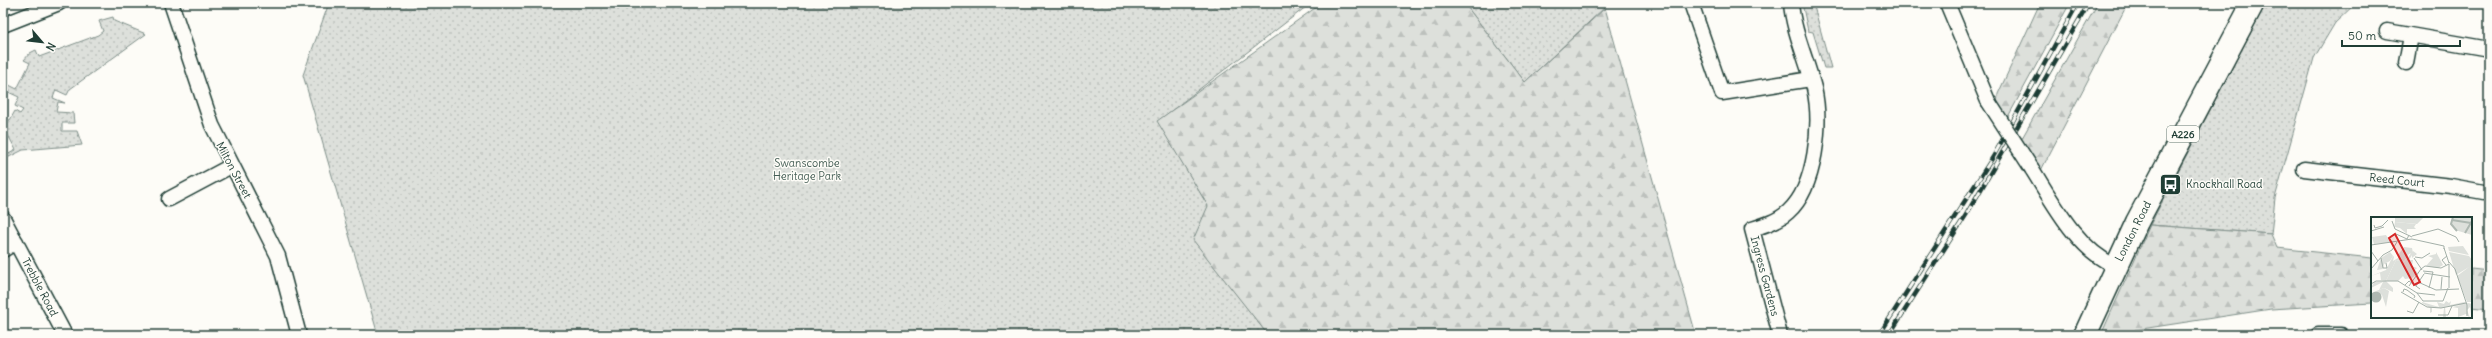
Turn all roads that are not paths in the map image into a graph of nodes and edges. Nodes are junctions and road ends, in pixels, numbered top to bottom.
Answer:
1 (59, 3) edge
2 (171, 3) edge
3 (1691, 3) edge
4 (1791, 3) edge
5 (1947, 3) edge
6 (2253, 3) edge
7 (3, 25) edge
8 (2387, 31) dead end
9 (2411, 36) junction
10 (2489, 49) edge
11 (2406, 63) dead end
12 (1811, 78) junction
13 (231, 166) junction
14 (2304, 169) dead end
15 (2489, 193) edge
16 (169, 199) dead end
17 (3, 218) edge
18 (16, 242) junction
19 (3, 250) edge
20 (2115, 266) junction
21 (65, 335) edge
22 (299, 335) edge
23 (1780, 335) edge
24 (2085, 335) edge
25 (2318, 335) edge
26 (2341, 335) edge

1 - 7 street
2 - 13 street, Milton Street
3 - 12 street
4 - 12 street, Ingress Gardens
5 - 20 street, bridge
6 - 20 main road, London Road / A226
8 - 9 street
9 - 10 street
9 - 11 street
12 - 23 street, Ingress Gardens
13 - 16 street
13 - 22 street, Milton Street
14 - 15 street, Reed Court
17 - 18 street, Trebble Road
18 - 19 street
18 - 21 street, Trebble Road
20 - 24 main road, London Road / A226
25 - 26 street

